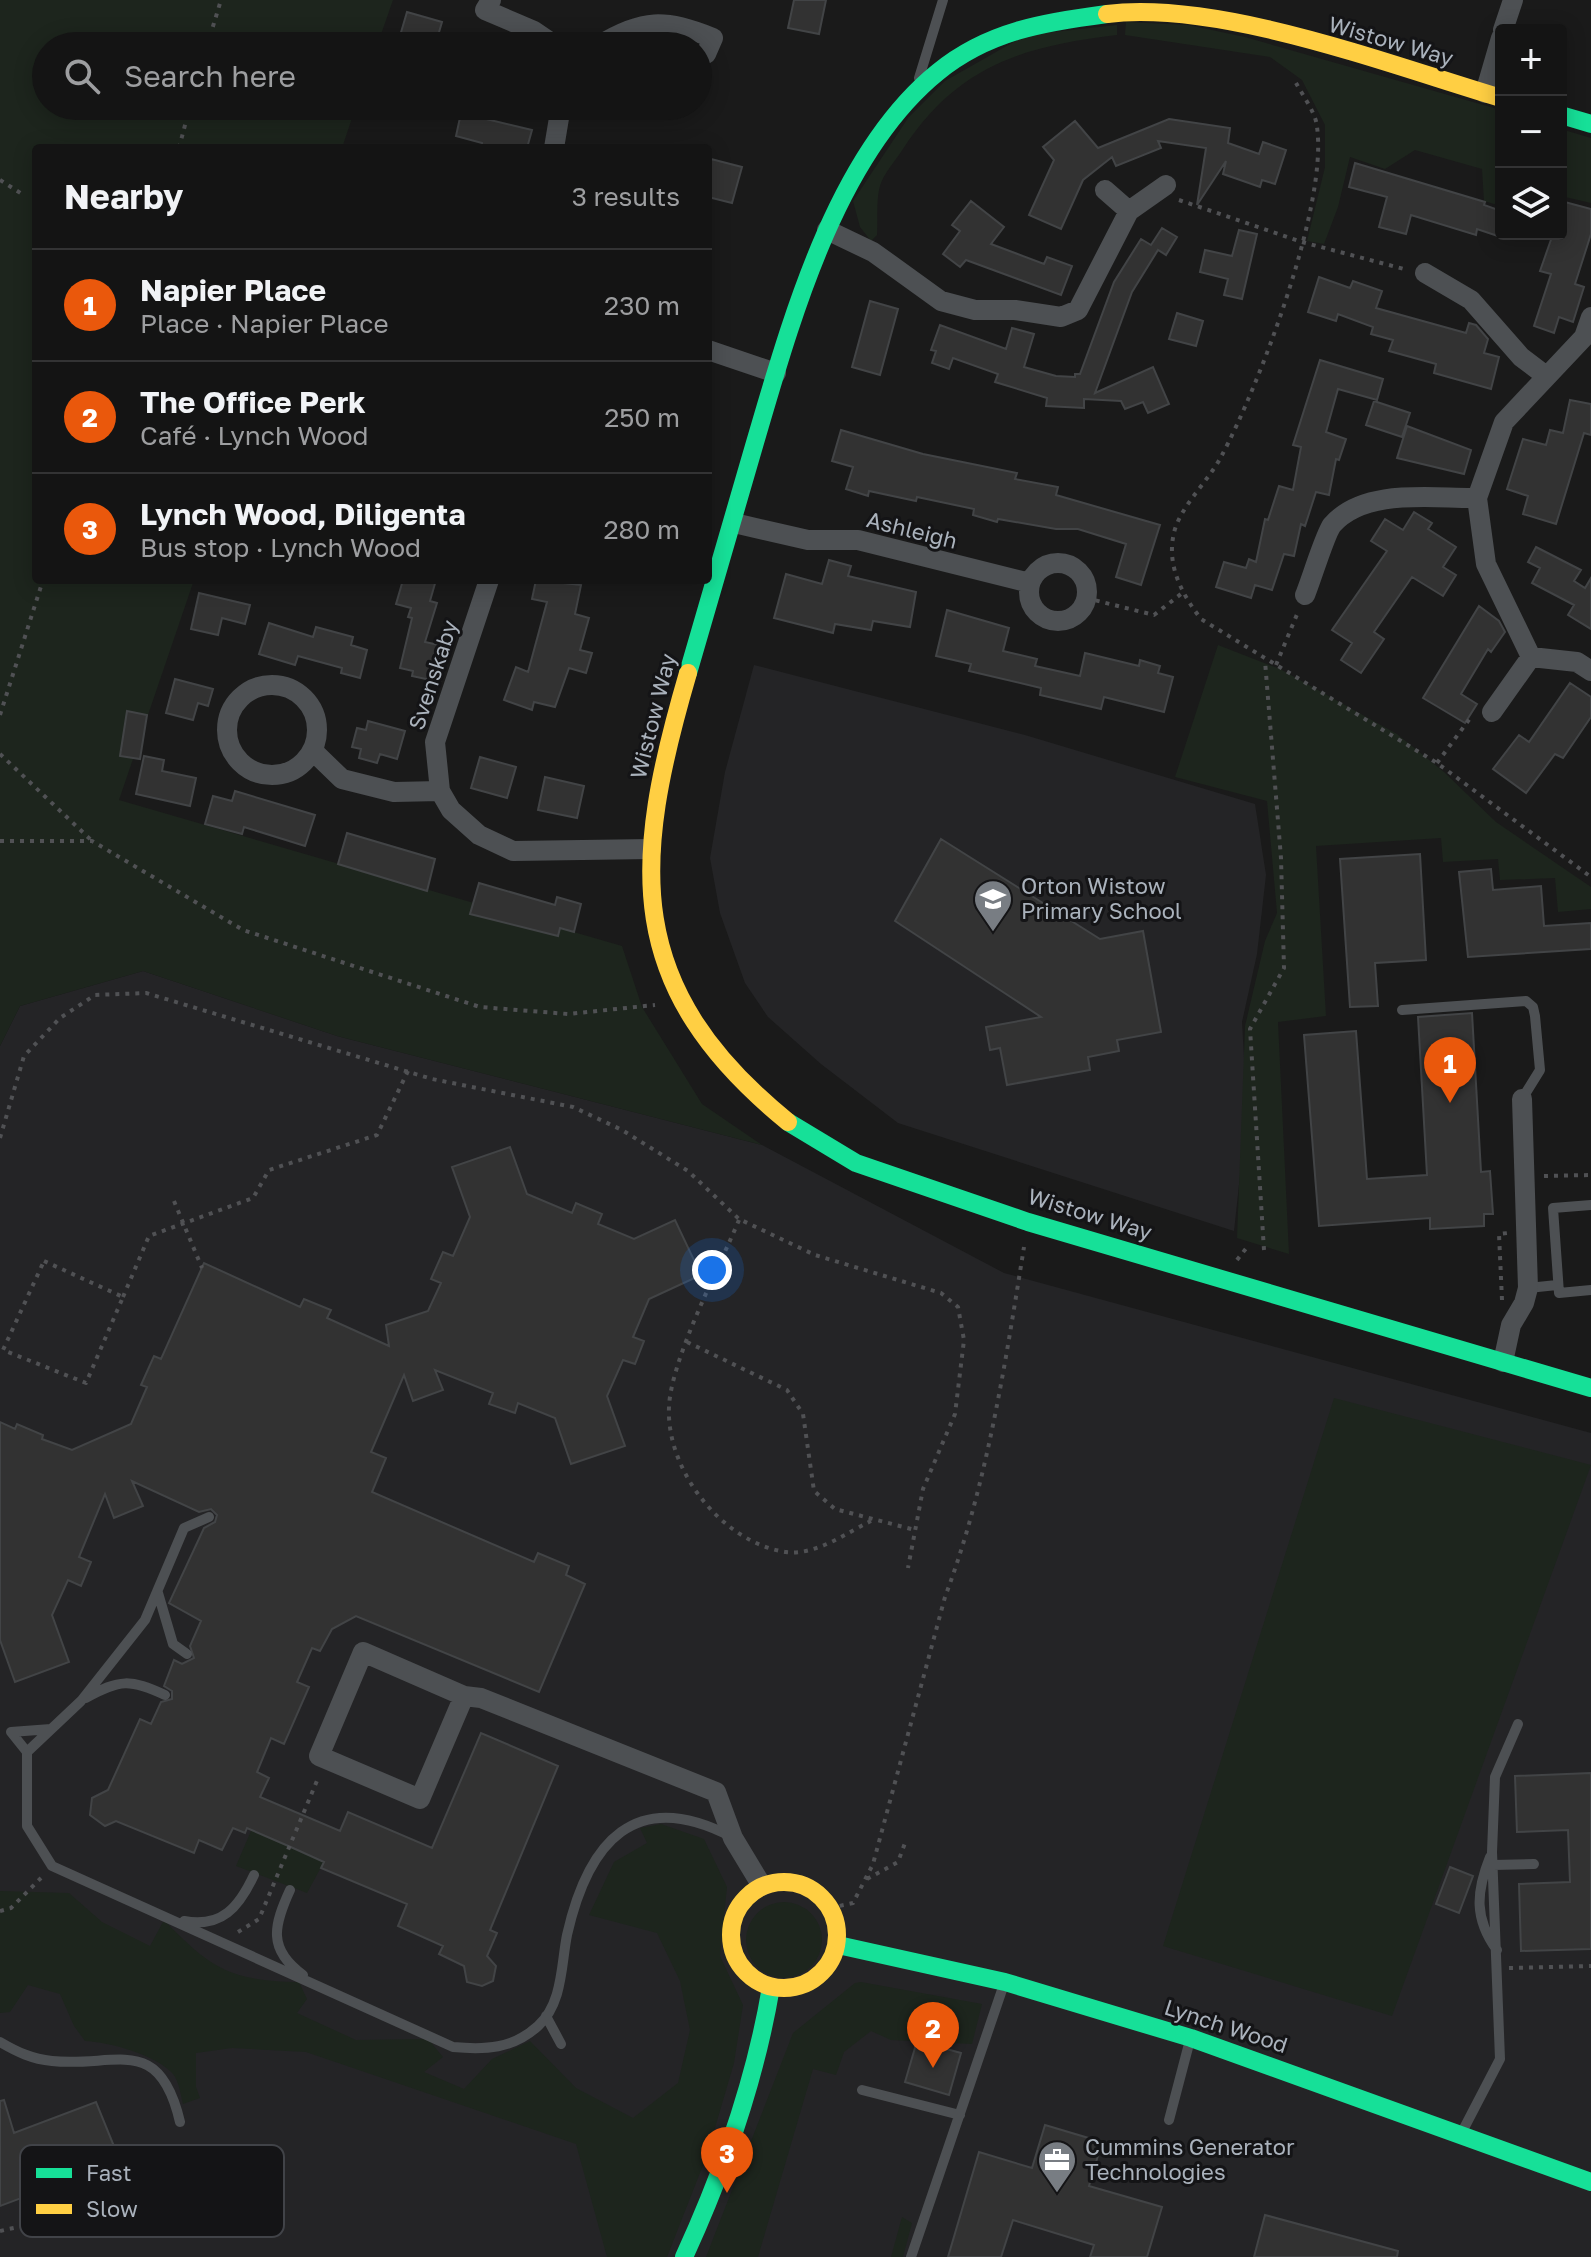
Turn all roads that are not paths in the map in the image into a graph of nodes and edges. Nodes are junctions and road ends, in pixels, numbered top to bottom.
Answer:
1 (943, 0) edge
2 (1513, 0) edge
3 (485, 11) edge
4 (1505, 24) edge
5 (535, 32) edge
6 (621, 32) edge
7 (697, 32) edge
8 (1493, 96) edge
9 (909, 100) junction
10 (1567, 117) edge
11 (559, 120) edge
12 (1591, 124) edge
13 (555, 144) edge
14 (1160, 189) road end
15 (1105, 190) dead end
16 (1129, 211) junction
17 (827, 230) junction
18 (1425, 273) road end
19 (1591, 317) edge
20 (712, 351) edge
21 (776, 373) junction
22 (1546, 376) junction
23 (1477, 498) junction
24 (734, 523) junction
25 (1030, 583) junction
26 (488, 584) edge
27 (1305, 595) road end
28 (1531, 657) junction
29 (1591, 671) edge
30 (1492, 712) road end
31 (313, 751) junction
32 (440, 791) junction
33 (651, 849) junction
34 (1402, 1010) dead end
35 (1522, 1099) joint
36 (1591, 1205) edge
37 (1557, 1285) junction
38 (1528, 1288) junction
39 (1591, 1290) edge
40 (1503, 1362) junction
41 (1591, 1388) edge
42 (209, 1517) dead end
43 (158, 1592) junction
44 (187, 1654) dead end
45 (165, 1695) dead end
46 (464, 1696) junction
47 (81, 1701) junction
48 (1518, 1724) dead end
49 (51, 1729) junction
50 (27, 1752) junction
51 (733, 1838) junction
52 (1492, 1852) junction
53 (1534, 1864) dead end
54 (1493, 1865) junction
55 (254, 1875) dead end
56 (762, 1886) junction
57 (290, 1890) dead end
58 (169, 1919) junction
59 (838, 1945) junction
60 (1498, 1952) junction
61 (1005, 1982) junction
62 (321, 1987) junction
63 (771, 1987) junction
64 (546, 2016) junction
65 (1191, 2038) junction
66 (0, 2042) edge
67 (561, 2044) dead end
68 (862, 2090) dead end
69 (960, 2115) junction
70 (1169, 2120) dead end
71 (180, 2122) dead end
72 (1460, 2136) junction
73 (1591, 2182) edge
74 (684, 2257) edge
75 (911, 2257) edge

1 - 9 lane
2 - 4 street
3 - 5 street
6 - 7 street
8 - 9 street, Wistow Way
9 - 17 street, Wistow Way
10 - 12 street
11 - 13 street
14 - 16 street
15 - 16 street
16 - 17 street
17 - 21 street, Wistow Way
18 - 22 street
19 - 22 street
20 - 21 street
21 - 24 street, Wistow Way
22 - 23 street
23 - 27 street
23 - 28 street
24 - 25 street, Ashleigh
24 - 33 street, Wistow Way
25 - 25 street
26 - 32 street, Svenskaby
28 - 29 street
28 - 30 street
31 - 31 street
31 - 32 street
32 - 33 street
33 - 40 street, Wistow Way
34 - 35 lane
35 - 38 street
36 - 37 lane
37 - 38 lane
37 - 39 lane
38 - 40 street
40 - 41 street, Wistow Way
42 - 43 lane
43 - 44 lane
43 - 47 lane
45 - 47 lane
46 - 46 street
46 - 51 street
47 - 49 lane
48 - 52 lane
49 - 50 lane
49 - 50 lane
50 - 58 lane
51 - 56 street
51 - 64 lane
52 - 54 lane
52 - 60 lane
53 - 54 lane
54 - 60 lane
55 - 58 lane
56 - 59 street
56 - 63 street
57 - 62 lane
58 - 62 lane
59 - 61 street, Lynch Wood
59 - 63 street
60 - 72 lane
61 - 65 street, Lynch Wood
61 - 69 lane
62 - 64 lane
63 - 74 street
64 - 67 lane
65 - 70 lane
65 - 72 street, Lynch Wood
66 - 71 lane
68 - 69 lane
69 - 75 lane
72 - 73 street, Lynch Wood

